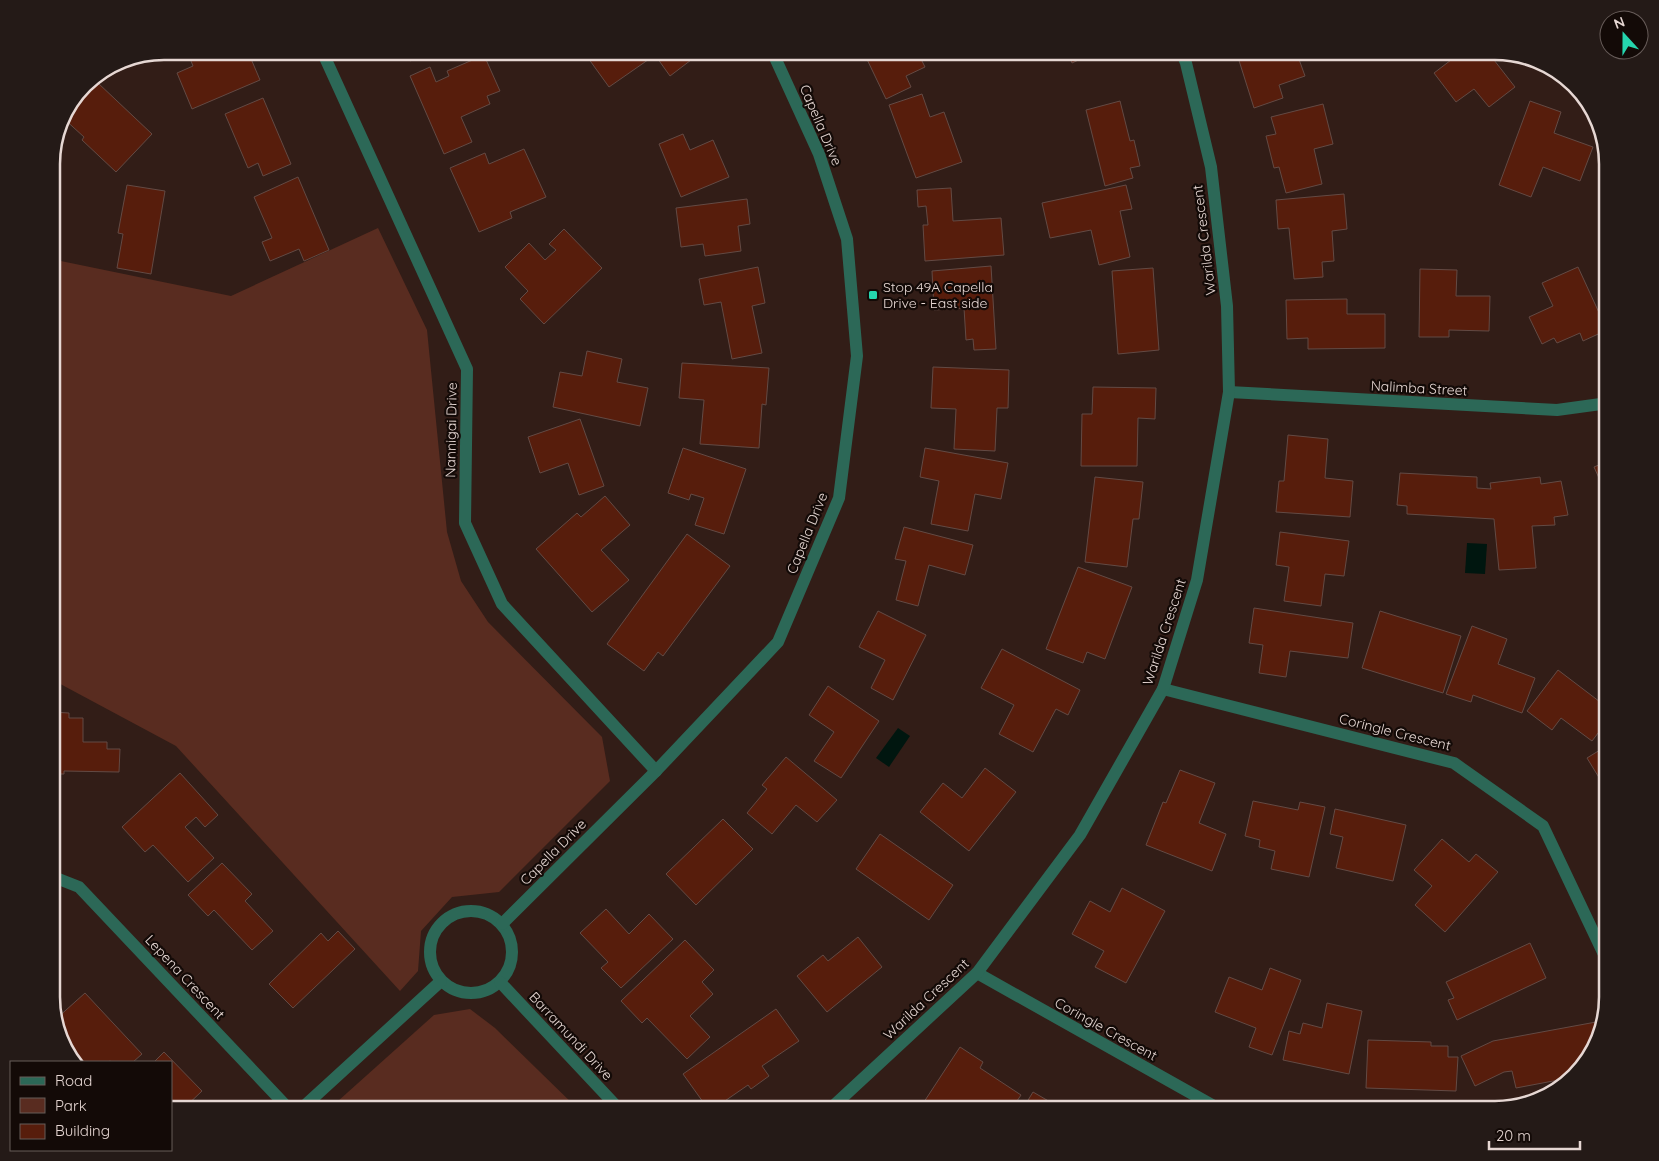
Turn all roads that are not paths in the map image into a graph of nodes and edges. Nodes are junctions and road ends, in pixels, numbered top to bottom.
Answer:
1 (326, 60) edge
2 (776, 60) edge
3 (1185, 60) edge
4 (1229, 392) junction
5 (1599, 405) edge
6 (1163, 689) junction
7 (656, 772) junction
8 (60, 879) edge
9 (502, 924) junction
10 (1599, 943) edge
11 (977, 974) junction
12 (441, 981) junction
13 (500, 982) junction
14 (282, 1101) edge
15 (310, 1101) edge
16 (612, 1101) edge
17 (839, 1101) edge
18 (1205, 1101) edge

1 - 7 street, Nannigai Drive
2 - 7 street, Capella Drive
3 - 4 street, Warilda Crescent
4 - 5 street, Nalimba Street
4 - 6 street, Warilda Crescent
6 - 10 street, Coringle Crescent
6 - 11 street, Warilda Crescent
7 - 9 street, Capella Drive
8 - 14 street, Lepena Crescent
9 - 12 street
9 - 13 street
11 - 17 street, Warilda Crescent
11 - 18 street, Coringle Crescent
12 - 13 street
12 - 15 street
13 - 16 street, Barramundi Drive

